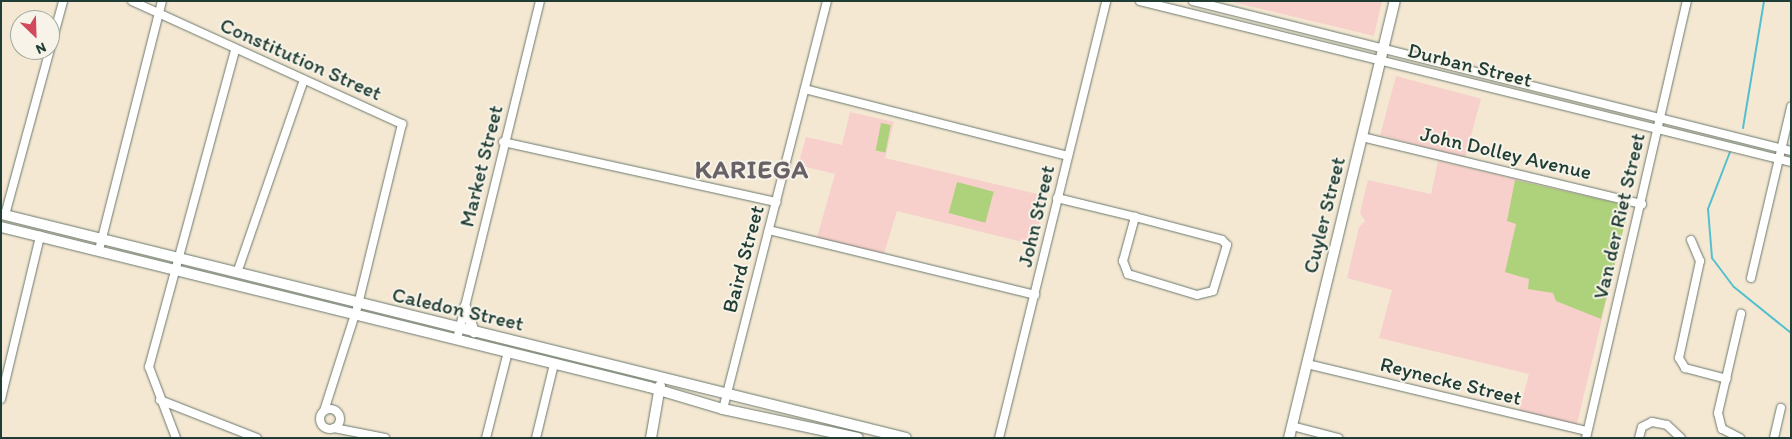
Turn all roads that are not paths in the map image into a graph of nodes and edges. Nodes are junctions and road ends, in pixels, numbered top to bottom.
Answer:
1 (63, 1) edge
2 (132, 1) edge
3 (162, 1) edge
4 (540, 1) edge
5 (827, 1) edge
6 (1106, 1) edge
7 (1140, 1) edge
8 (1193, 1) edge
9 (1396, 1) edge
10 (1688, 1) edge
11 (159, 13) junction
12 (235, 50) junction
13 (1384, 50) junction
14 (1382, 61) junction
15 (304, 80) junction
16 (805, 89) junction
17 (1791, 107) edge
18 (1659, 119) junction
19 (1657, 130) junction
20 (1362, 137) junction
21 (503, 142) junction
22 (1781, 149) junction
23 (1791, 151) edge
24 (1068, 156) junction
25 (1778, 159) junction
26 (1791, 162) edge
27 (1057, 198) junction
28 (776, 202) junction
29 (1642, 204) junction
30 (3, 214) edge
31 (1134, 217) junction
32 (1, 227) edge
33 (769, 230) junction
34 (40, 236) junction
35 (102, 238) junction
36 (1690, 240) dead end
37 (99, 250) junction
38 (181, 259) junction
39 (172, 268) junction
40 (237, 273) junction
41 (1751, 278) dead end
42 (1035, 294) junction
43 (465, 307) junction
44 (357, 309) junction
45 (1741, 314) dead end
46 (460, 328) junction
47 (474, 332) junction
48 (457, 339) junction
49 (508, 352) junction
50 (554, 364) junction
51 (1307, 364) junction
52 (652, 375) junction
53 (1727, 379) junction
54 (677, 381) junction
55 (330, 391) junction
56 (661, 392) junction
57 (726, 394) junction
58 (1, 399) edge
59 (160, 400) junction
60 (1781, 408) dead end
61 (723, 409) junction
62 (324, 411) junction
63 (337, 415) junction
64 (1292, 426) junction
65 (334, 428) junction
66 (352, 430) junction
67 (870, 433) edge
68 (1587, 435) edge
69 (176, 438) edge
70 (257, 438) edge
71 (385, 438) edge
72 (486, 438) edge
73 (536, 438) edge
74 (651, 438) edge
75 (858, 438) edge
76 (906, 438) edge
77 (999, 438) edge
78 (1288, 438) edge
79 (1338, 438) edge
80 (1639, 438) edge
81 (1682, 438) edge
82 (1740, 438) edge
83 (1774, 438) edge

1 - 30 street
2 - 11 street, Constitution Street
3 - 11 street
4 - 21 street, Market Street
5 - 16 street, Baird Street
6 - 24 street, John Street
7 - 14 street, Durban Street
8 - 13 street, Durban Street
9 - 13 main road, Cuyler Street
10 - 18 street, Van der Riet Street
11 - 12 street, Constitution Street
11 - 35 street
12 - 15 street, Constitution Street
12 - 38 street
13 - 14 main road, Cuyler Street
13 - 18 street, Durban Street
14 - 19 street, Durban Street
14 - 20 main road, Cuyler Street
15 - 40 street
15 - 44 street, Constitution Street
16 - 24 street
16 - 28 street, Baird Street
17 - 22 street
18 - 19 street, Van der Riet Street
18 - 22 street, Durban Street
19 - 25 street, Durban Street
19 - 29 street, Van der Riet Street
20 - 29 street, John Dolley Avenue
20 - 51 main road, Cuyler Street
21 - 28 street
21 - 43 street, Market Street
22 - 23 street, Durban Street
22 - 25 street
24 - 27 street, John Street
25 - 26 street, Durban Street
25 - 41 street
27 - 31 street
27 - 42 street, John Street
28 - 33 street, Baird Street
29 - 68 street, Van der Riet Street
30 - 35 main road, Caledon Street
31 - 31 street
32 - 34 main road, Caledon Street
33 - 42 street
33 - 57 street, Baird Street
34 - 37 main road, Caledon Street
34 - 58 street
35 - 37 street
35 - 38 main road, Caledon Street
36 - 53 street
37 - 39 main road, Caledon Street
38 - 39 street
38 - 40 main road, Caledon Street
39 - 44 main road, Caledon Street
39 - 59 street
40 - 44 main road, Caledon Street
42 - 77 street, John Street
43 - 46 street, Market Street
43 - 47 main road
44 - 46 main road, Caledon Street
44 - 48 main road, Caledon Street
44 - 55 street
45 - 53 street
46 - 47 main road, Caledon Street
46 - 48 street, Market Street
47 - 52 main road, Caledon Street
48 - 49 main road, Caledon Street
49 - 50 main road, Caledon Street
49 - 72 street
50 - 56 main road, Caledon Street
50 - 73 street
51 - 64 main road, Cuyler Street
51 - 68 street, Reynecke Street
52 - 54 main road, Caledon Street
52 - 56 main road
53 - 82 street
54 - 56 main road
54 - 57 main road, Caledon Street
55 - 62 street
55 - 63 street
56 - 61 main road, Caledon Street
56 - 74 main road
57 - 61 street, Baird Street
57 - 67 main road, Caledon Street
59 - 69 street
59 - 70 street
60 - 83 street
61 - 75 main road, Caledon Street
62 - 63 street
62 - 65 street
63 - 65 street
63 - 66 street
64 - 78 main road, Cuyler Street
64 - 79 street
65 - 66 street
66 - 71 street
67 - 76 main road, Caledon Street
80 - 81 street

